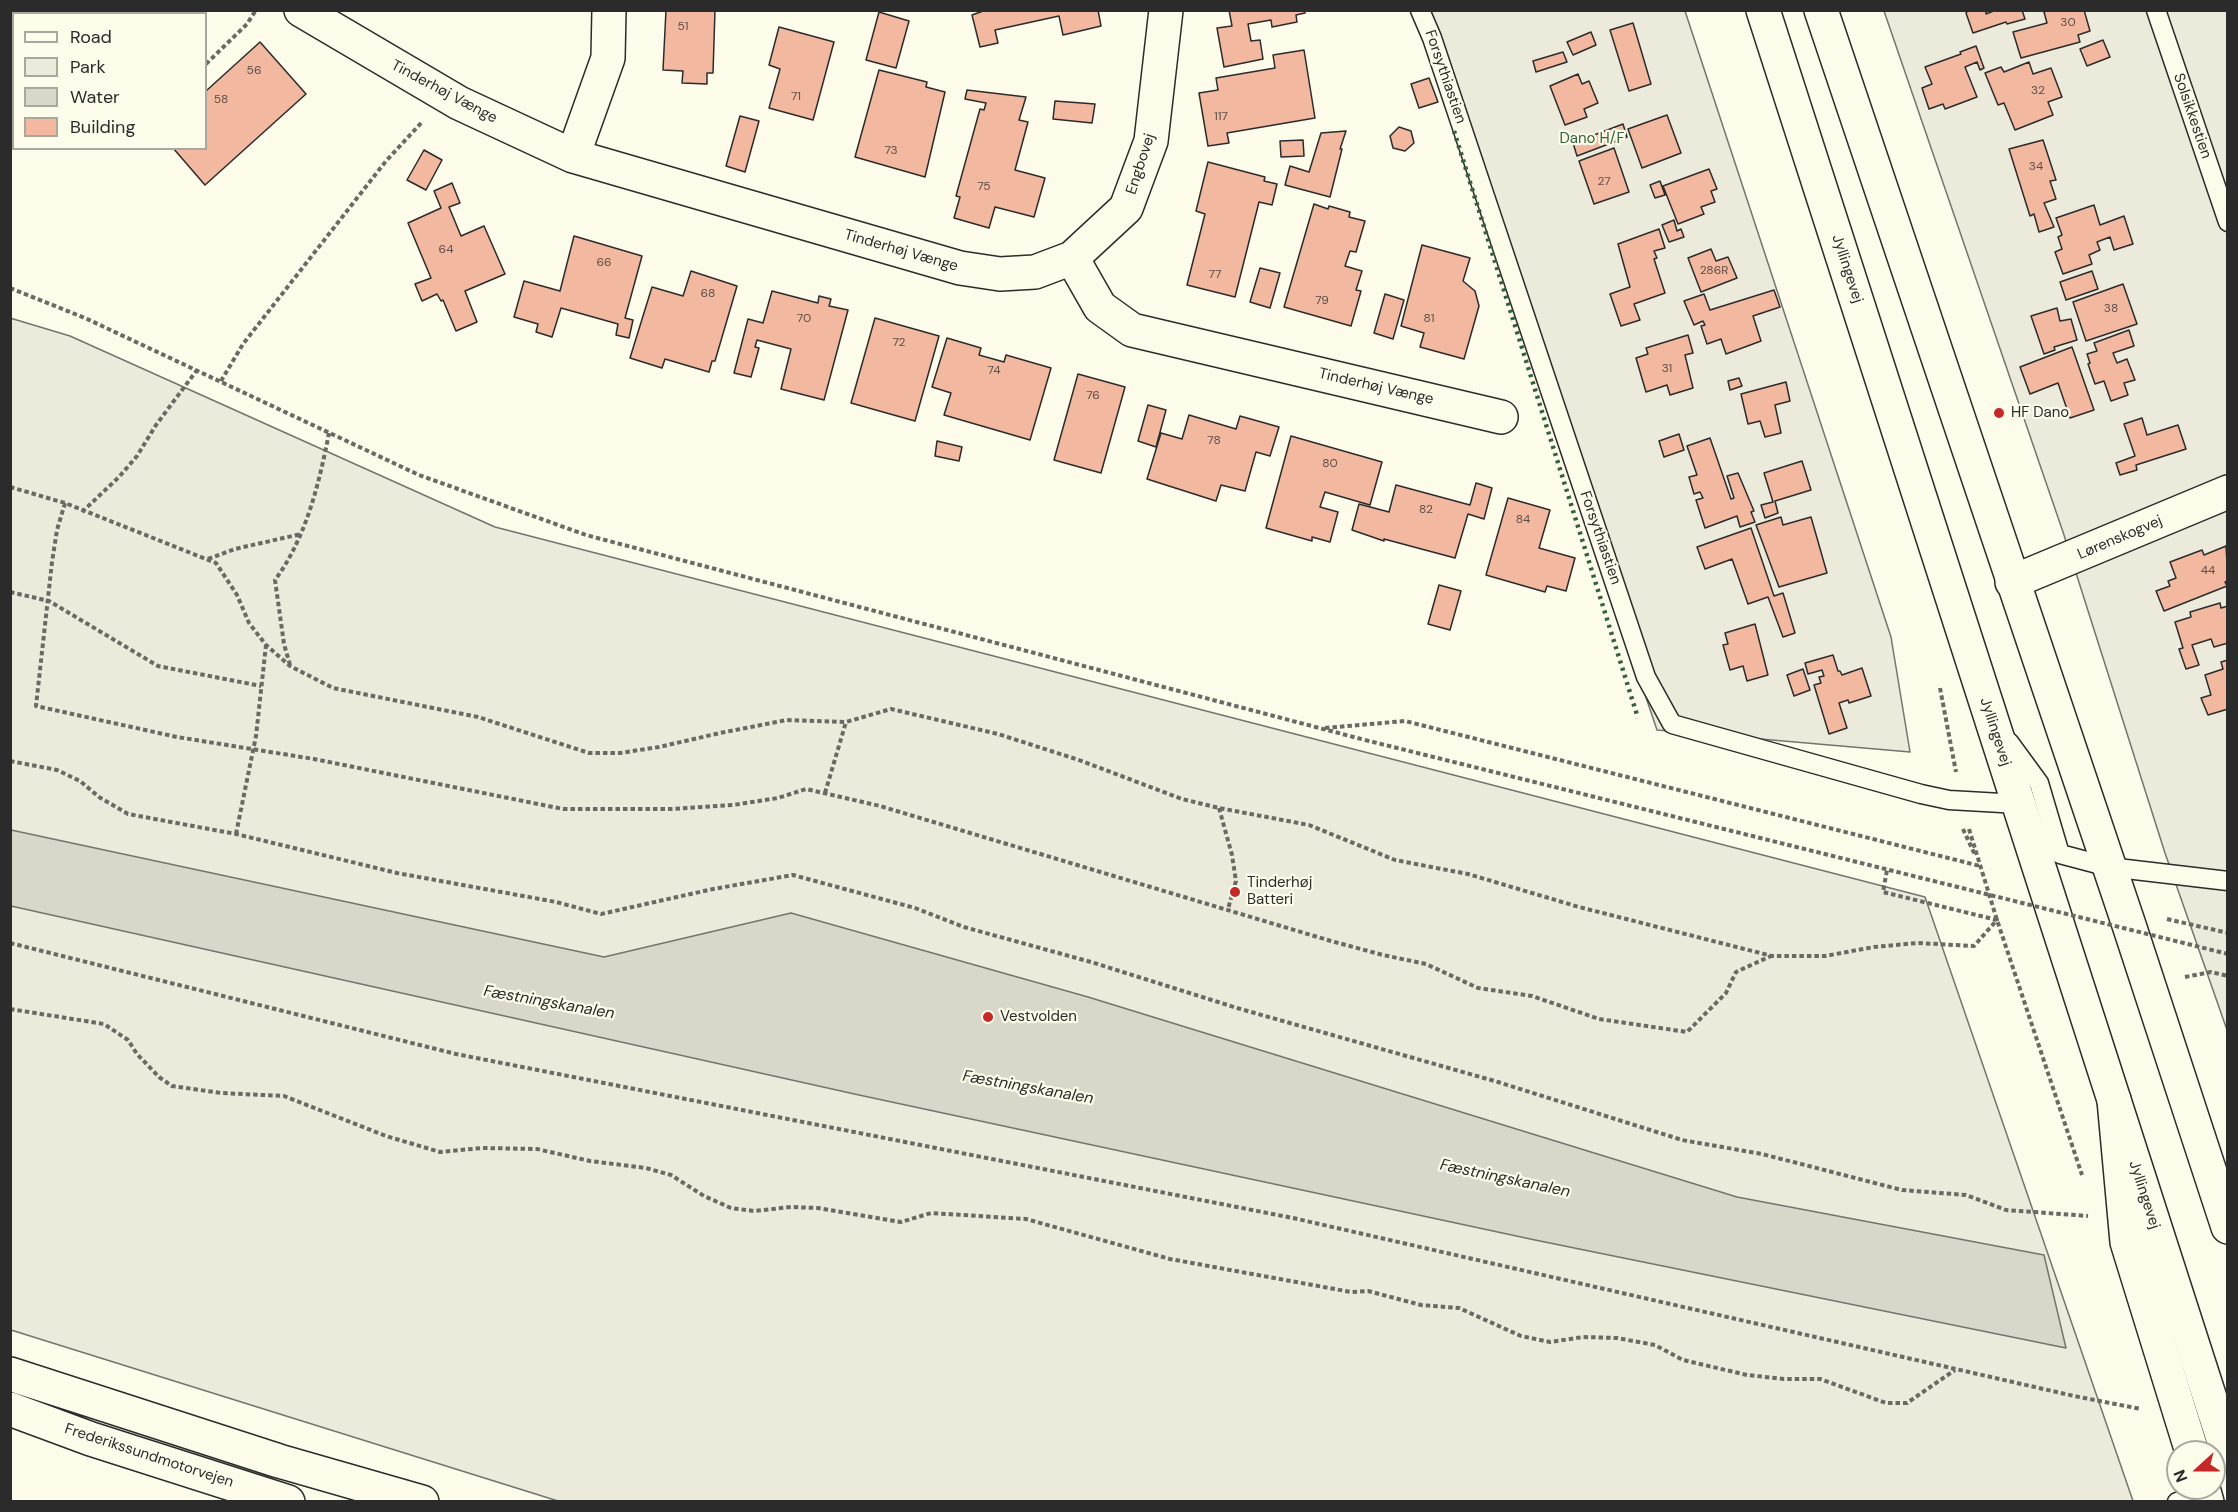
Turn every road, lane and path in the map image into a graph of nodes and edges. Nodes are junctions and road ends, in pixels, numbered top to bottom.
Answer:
1 (256, 10) edge
2 (300, 10) edge
3 (609, 10) edge
4 (1166, 10) edge
5 (1420, 10) edge
6 (1763, 10) edge
7 (1821, 10) edge
8 (2156, 10) edge
9 (207, 63) edge
10 (449, 97) junction
11 (573, 156) junction
12 (2228, 222) edge
13 (1072, 258) junction
14 (10, 288) edge
15 (197, 370) junction
16 (221, 381) junction
17 (1501, 417) dead end
18 (329, 433) junction
19 (10, 487) edge
20 (2228, 492) edge
21 (64, 503) junction
22 (82, 512) junction
23 (301, 534) junction
24 (208, 559) junction
25 (2012, 582) junction
26 (10, 592) edge
27 (49, 601) junction
28 (267, 645) junction
29 (290, 666) junction
30 (261, 686) junction
31 (1990, 716) junction
32 (846, 722) junction
33 (1321, 728) junction
34 (252, 751) junction
35 (10, 761) edge
36 (825, 793) junction
37 (1949, 800) junction
38 (2019, 804) junction
39 (1219, 808) junction
40 (236, 834) junction
41 (2109, 867) junction
42 (1887, 870) junction
43 (2228, 881) edge
44 (1228, 909) junction
45 (2124, 909) junction
46 (2228, 933) edge
47 (10, 944) edge
48 (2228, 954) edge
49 (1772, 956) junction
50 (2211, 972) dead end
51 (2228, 976) edge
52 (10, 1009) edge
53 (2114, 1100) junction
54 (2095, 1216) dead end
55 (2228, 1227) edge
56 (1955, 1370) junction
57 (10, 1374) edge
58 (10, 1409) edge
59 (2151, 1411) dead end
60 (2188, 1440) edge
61 (2228, 1454) edge
62 (288, 1502) edge
63 (422, 1502) edge

1 - 9 path
2 - 10 main road, Tinderhøj Vænge
3 - 11 main road
4 - 13 main road, Engbovej
5 - 37 lane, Forsythiastien
6 - 31 main road, Jyllingevej
7 - 25 main road
8 - 12 lane, Solsikkestien
10 - 11 main road, Tinderhøj Vænge
10 - 16 path
11 - 13 main road, Tinderhøj Vænge
13 - 17 main road, Tinderhøj Vænge
14 - 15 path
15 - 16 path
15 - 22 path
16 - 18 path
18 - 23 path
18 - 33 path
19 - 21 path
20 - 25 main road, Lørenskogvej
21 - 22 path
21 - 27 path
22 - 24 path
23 - 24 path
23 - 29 path
24 - 28 path
25 - 41 main road
26 - 27 path
27 - 30 path
27 - 34 path
28 - 29 path
28 - 30 path
29 - 32 path
30 - 34 path
31 - 38 main road, Jyllingevej
31 - 41 lane
32 - 36 path
32 - 39 path
33 - 37 path
33 - 42 path, bridge
34 - 36 path
34 - 40 path
35 - 40 path
36 - 44 path
37 - 38 lane, Forsythiastien
38 - 53 main road, Jyllingevej
39 - 44 path
39 - 49 path
40 - 54 path
41 - 43 lane
41 - 45 main road
42 - 48 path, bridge
42 - 49 path
44 - 49 path
45 - 46 path
45 - 55 main road
47 - 56 path
50 - 51 path
52 - 56 path
53 - 60 main road
53 - 61 main road, Jyllingevej
56 - 59 path
57 - 63 main road
58 - 62 main road, Frederikssundmotorvejen

